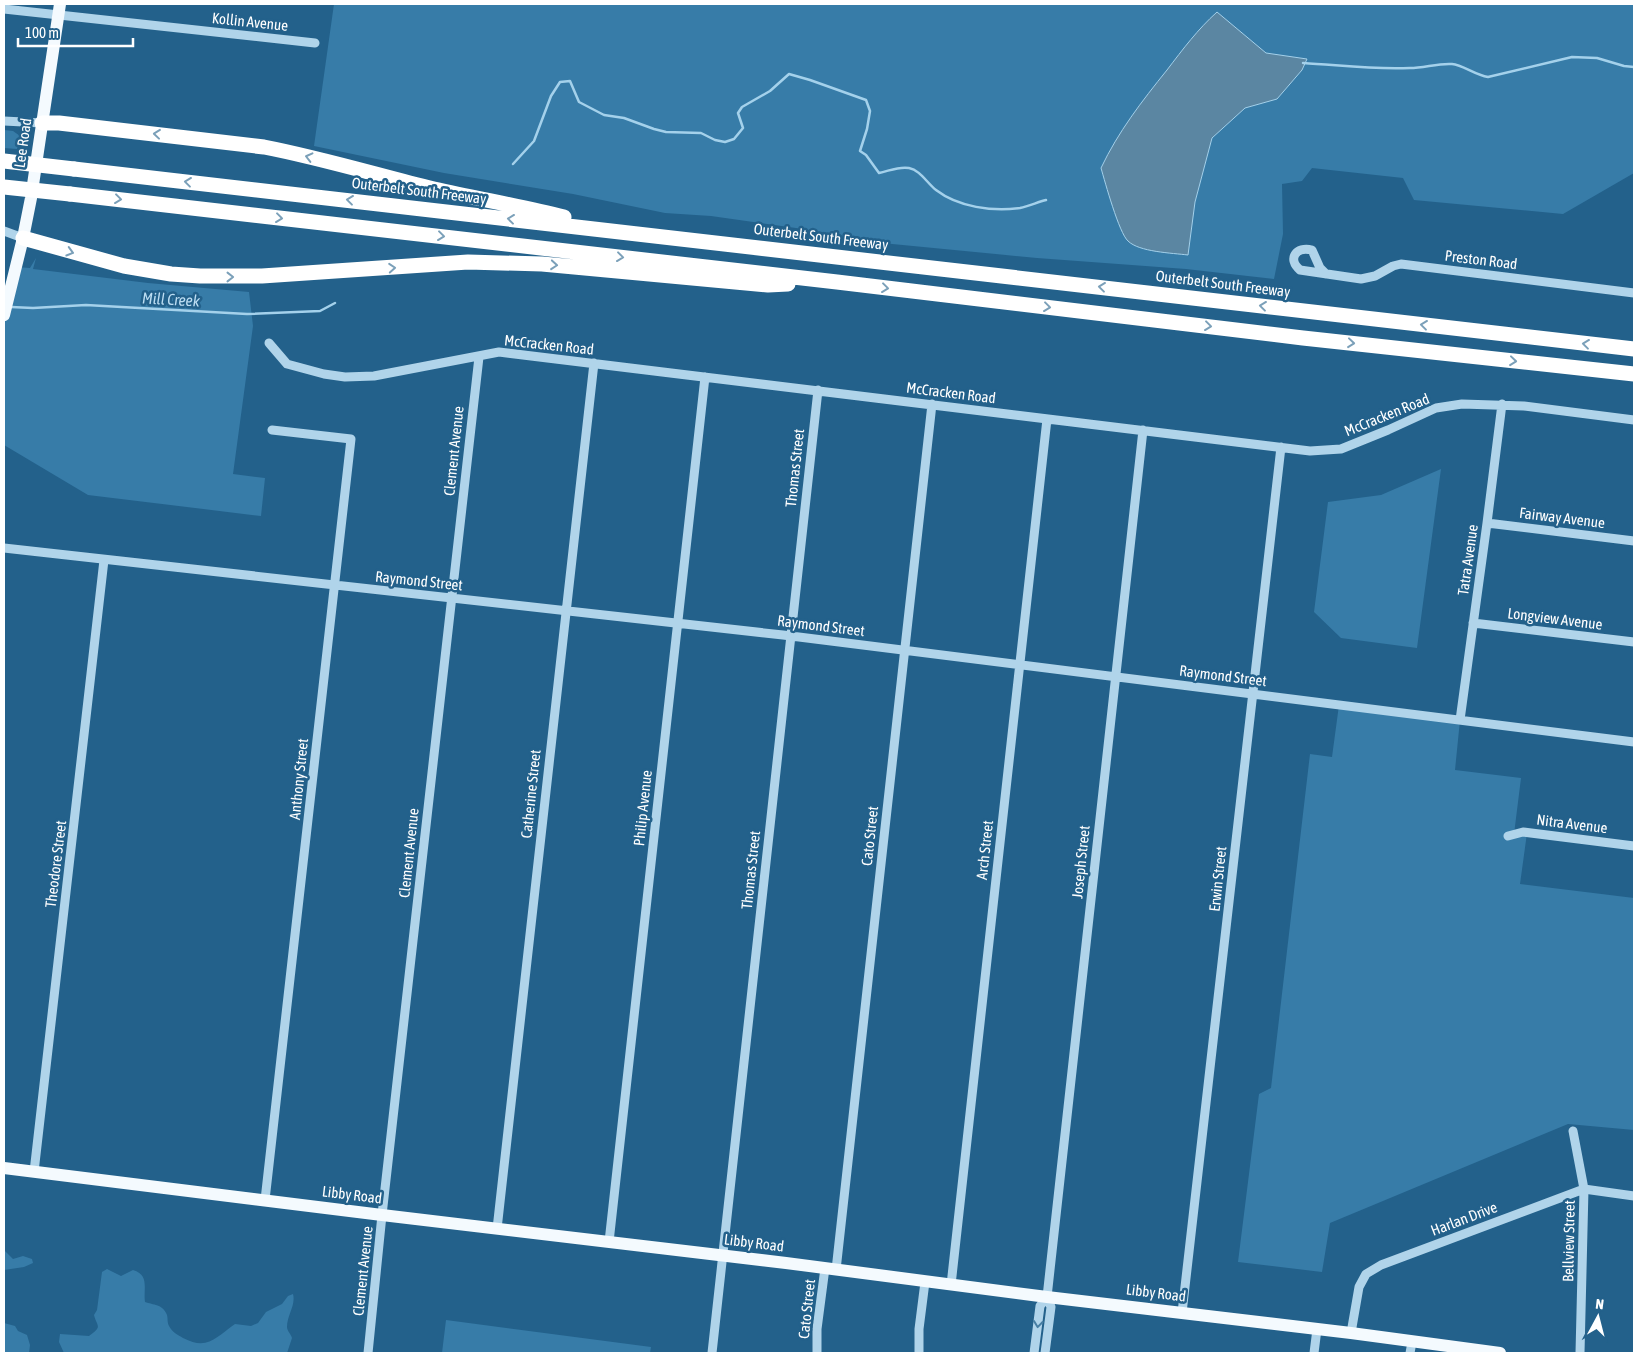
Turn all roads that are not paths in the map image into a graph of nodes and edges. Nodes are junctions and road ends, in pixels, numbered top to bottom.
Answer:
1 (4, 9) edge
2 (59, 10) edge
3 (315, 43) dead end
4 (4, 121) edge
5 (42, 123) junction
6 (4, 161) edge
7 (4, 186) edge
8 (612, 230) junction
9 (4, 231) edge
10 (23, 238) junction
11 (1326, 274) dead end
12 (837, 282) junction
13 (1634, 290) edge
14 (4, 315) edge
15 (269, 343) dead end
16 (1634, 349) edge
17 (479, 357) junction
18 (594, 363) junction
19 (1634, 376) edge
20 (705, 377) junction
21 (818, 390) junction
22 (932, 404) junction
23 (1502, 404) junction
24 (1047, 418) junction
25 (1634, 420) edge
26 (272, 430) dead end
27 (1143, 430) junction
28 (1281, 447) junction
29 (1487, 523) junction
30 (1634, 541) edge
31 (4, 548) edge
32 (104, 560) junction
33 (335, 585) junction
34 (452, 598) junction
35 (565, 611) junction
36 (678, 623) junction
37 (1474, 623) junction
38 (790, 636) junction
39 (1634, 642) edge
40 (905, 651) junction
41 (1020, 664) junction
42 (1115, 676) junction
43 (1253, 694) junction
44 (1460, 720) junction
45 (1634, 742) edge
46 (1508, 836) dead end
47 (1634, 846) edge
48 (1573, 1131) dead end
49 (4, 1168) edge
50 (34, 1172) junction
51 (1584, 1189) junction
52 (1634, 1196) edge
53 (265, 1200) junction
54 (382, 1215) junction
55 (497, 1229) junction
56 (609, 1242) junction
57 (722, 1255) junction
58 (831, 1269) junction
59 (925, 1282) junction
60 (951, 1285) junction
61 (1047, 1297) junction
62 (1182, 1313) junction
63 (1317, 1329) junction
64 (1351, 1333) junction
65 (1411, 1348) edge
66 (368, 1353) edge
67 (712, 1353) edge
68 (817, 1353) edge
69 (920, 1353) edge
70 (1034, 1353) edge
71 (1045, 1353) edge
72 (1314, 1353) edge
73 (1500, 1353) edge
74 (1580, 1353) edge

1 - 2 street, Kollin Avenue
2 - 3 street, Kollin Avenue
2 - 5 main road, Lee Road
4 - 5 street
8 -> 5 highway
5 - 10 main road, Lee Road
8 -> 6 highway, Outerbelt South Freeway, bridge
7 -> 12 highway, bridge
16 -> 8 highway, Outerbelt South Freeway
9 - 10 street
10 -> 12 highway
10 - 14 main road, Lee Road
11 - 13 street, Preston Road
12 -> 19 highway
15 - 17 street, McCracken Road
17 - 18 street, McCracken Road
17 - 34 street, Clement Avenue
18 - 20 street, McCracken Road
18 - 35 street, Catherine Street
20 - 21 street, McCracken Road
20 - 36 street, Philip Avenue
21 - 22 street, McCracken Road
21 - 38 street, Thomas Street
22 - 24 street, McCracken Road
22 - 40 street, Cato Street
23 - 25 street, McCracken Road
23 - 28 street, McCracken Road
23 - 29 street, Tatra Avenue
24 - 27 street, McCracken Road
24 - 41 street, Arch Street
26 - 33 street, Anthony Street
27 - 28 street, McCracken Road
27 - 42 street, Joseph Street
28 - 43 street, Erwin Street
29 - 30 street, Fairway Avenue
29 - 37 street, Tatra Avenue
31 - 32 street, Raymond Street
32 - 33 street, Raymond Street
32 - 50 street, Theodore Street
33 - 34 street, Raymond Street
33 - 53 street, Anthony Street
34 - 35 street, Raymond Street
34 - 54 street, Clement Avenue
35 - 36 street, Raymond Street
35 - 55 street, Catherine Street
36 - 38 street, Raymond Street
36 - 56 street, Philip Avenue
37 - 39 street, Longview Avenue
37 - 44 street, Tatra Avenue
38 - 40 street, Raymond Street
38 - 57 street, Thomas Street
40 - 41 street, Raymond Street
40 - 58 street, Cato Street
41 - 42 street, Raymond Street
41 - 60 street, Arch Street
42 - 43 street, Raymond Street
42 - 61 street, Joseph Street
43 - 44 street, Raymond Street
43 - 62 street, Erwin Street
44 - 45 street, Raymond Street
46 - 47 street, Nitra Avenue
48 - 51 street, Bellview Street
49 - 50 main road, Libby Road
50 - 53 main road, Libby Road
51 - 52 street, Harlan Drive
51 - 64 street, Harlan Drive
51 - 74 street, Bellview Street
53 - 54 main road, Libby Road
54 - 55 main road, Libby Road
54 - 66 street, Clement Avenue
55 - 56 main road, Libby Road
56 - 57 main road, Libby Road
57 - 58 main road, Libby Road
57 - 67 street, Thomas Street
58 - 59 main road, Libby Road
58 - 68 street, Cato Street
59 - 60 main road, Libby Road
59 - 69 street
60 - 61 main road, Libby Road
61 - 62 main road, Libby Road
61 -> 70 street
61 - 71 street
62 - 63 main road, Libby Road
63 - 64 main road, Libby Road
63 - 72 street
64 - 65 main road, Libby Road
65 - 73 main road, Libby Road

